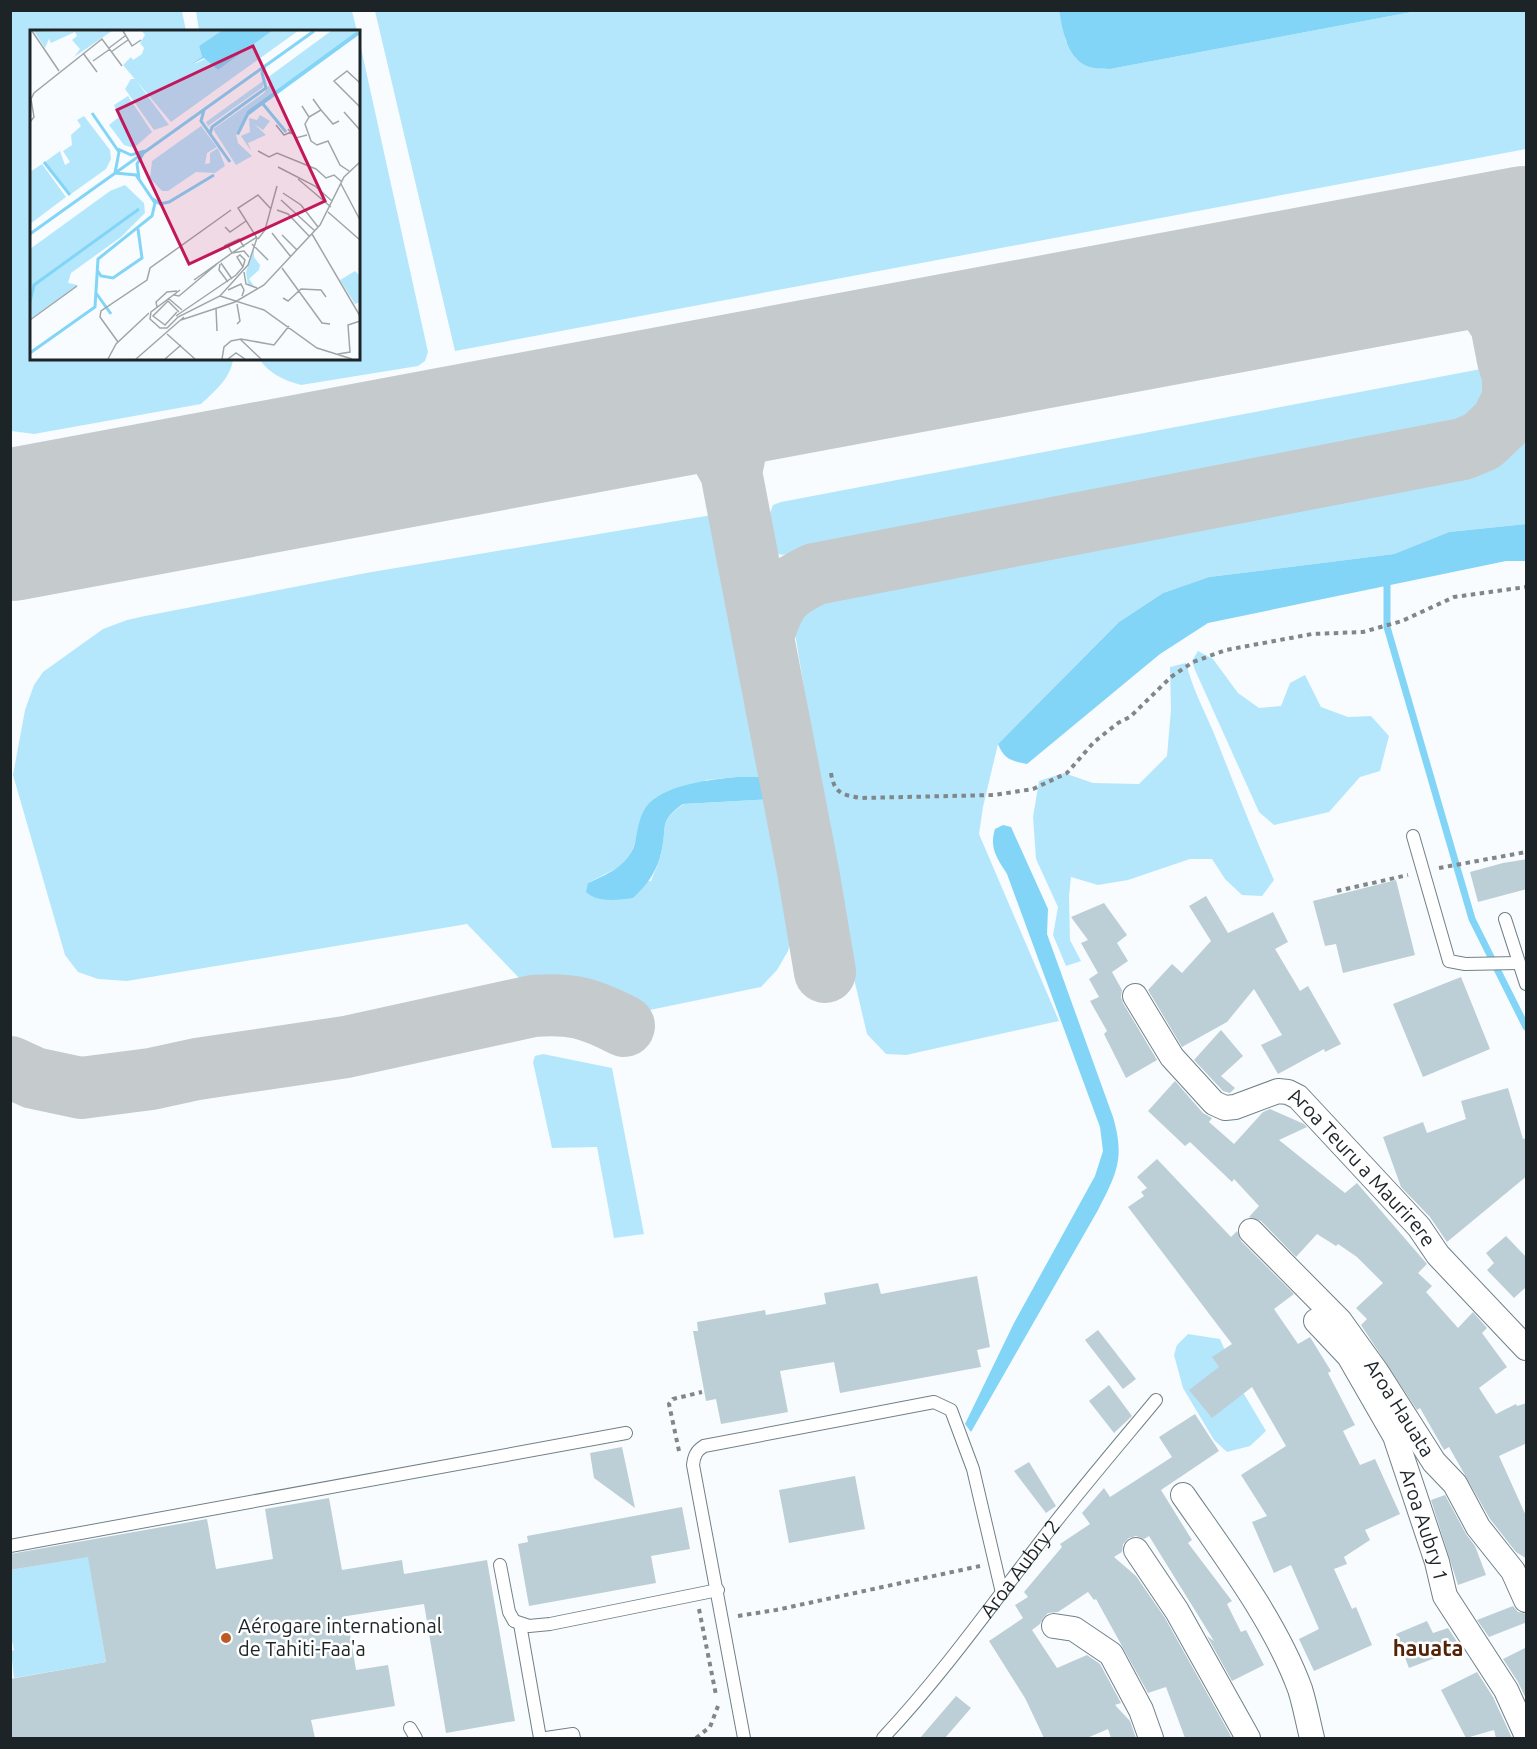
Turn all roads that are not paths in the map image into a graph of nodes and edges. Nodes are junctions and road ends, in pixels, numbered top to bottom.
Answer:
1 (1413, 836) dead end
2 (1505, 919) dead end
3 (1518, 963) junction
4 (1527, 984) edge
5 (1135, 996) dead end
6 (1251, 1231) dead end
7 (1316, 1321) dead end
8 (1527, 1348) edge
9 (1156, 1400) dead end
10 (626, 1432) dead end
11 (1183, 1495) dead end
12 (10, 1546) edge
13 (1136, 1550) dead end
14 (500, 1565) dead end
15 (718, 1590) junction
16 (1002, 1593) junction
17 (1527, 1600) edge
18 (520, 1624) junction
19 (1054, 1626) dead end
20 (742, 1723) junction
21 (1527, 1734) edge
22 (573, 1736) edge
23 (540, 1738) edge
24 (546, 1738) edge
25 (737, 1738) edge
26 (744, 1738) edge
27 (883, 1738) edge
28 (1151, 1738) edge
29 (1248, 1738) edge
30 (1312, 1738) edge

1 - 3 lane
2 - 3 lane
3 - 4 lane
5 - 8 street, Aroa Teuru a Maurirere
6 - 17 street, Aroa Hauata
7 - 21 street, Aroa Aubry 1
9 - 16 lane, Aroa Aubry 2
10 - 12 lane
11 - 30 street
13 - 29 street
14 - 18 lane
15 - 16 lane
15 - 18 lane
15 - 20 lane
16 - 27 lane, Aroa Aubry 2
18 - 23 lane
19 - 28 street
20 - 25 lane
20 - 26 lane
22 - 24 lane

